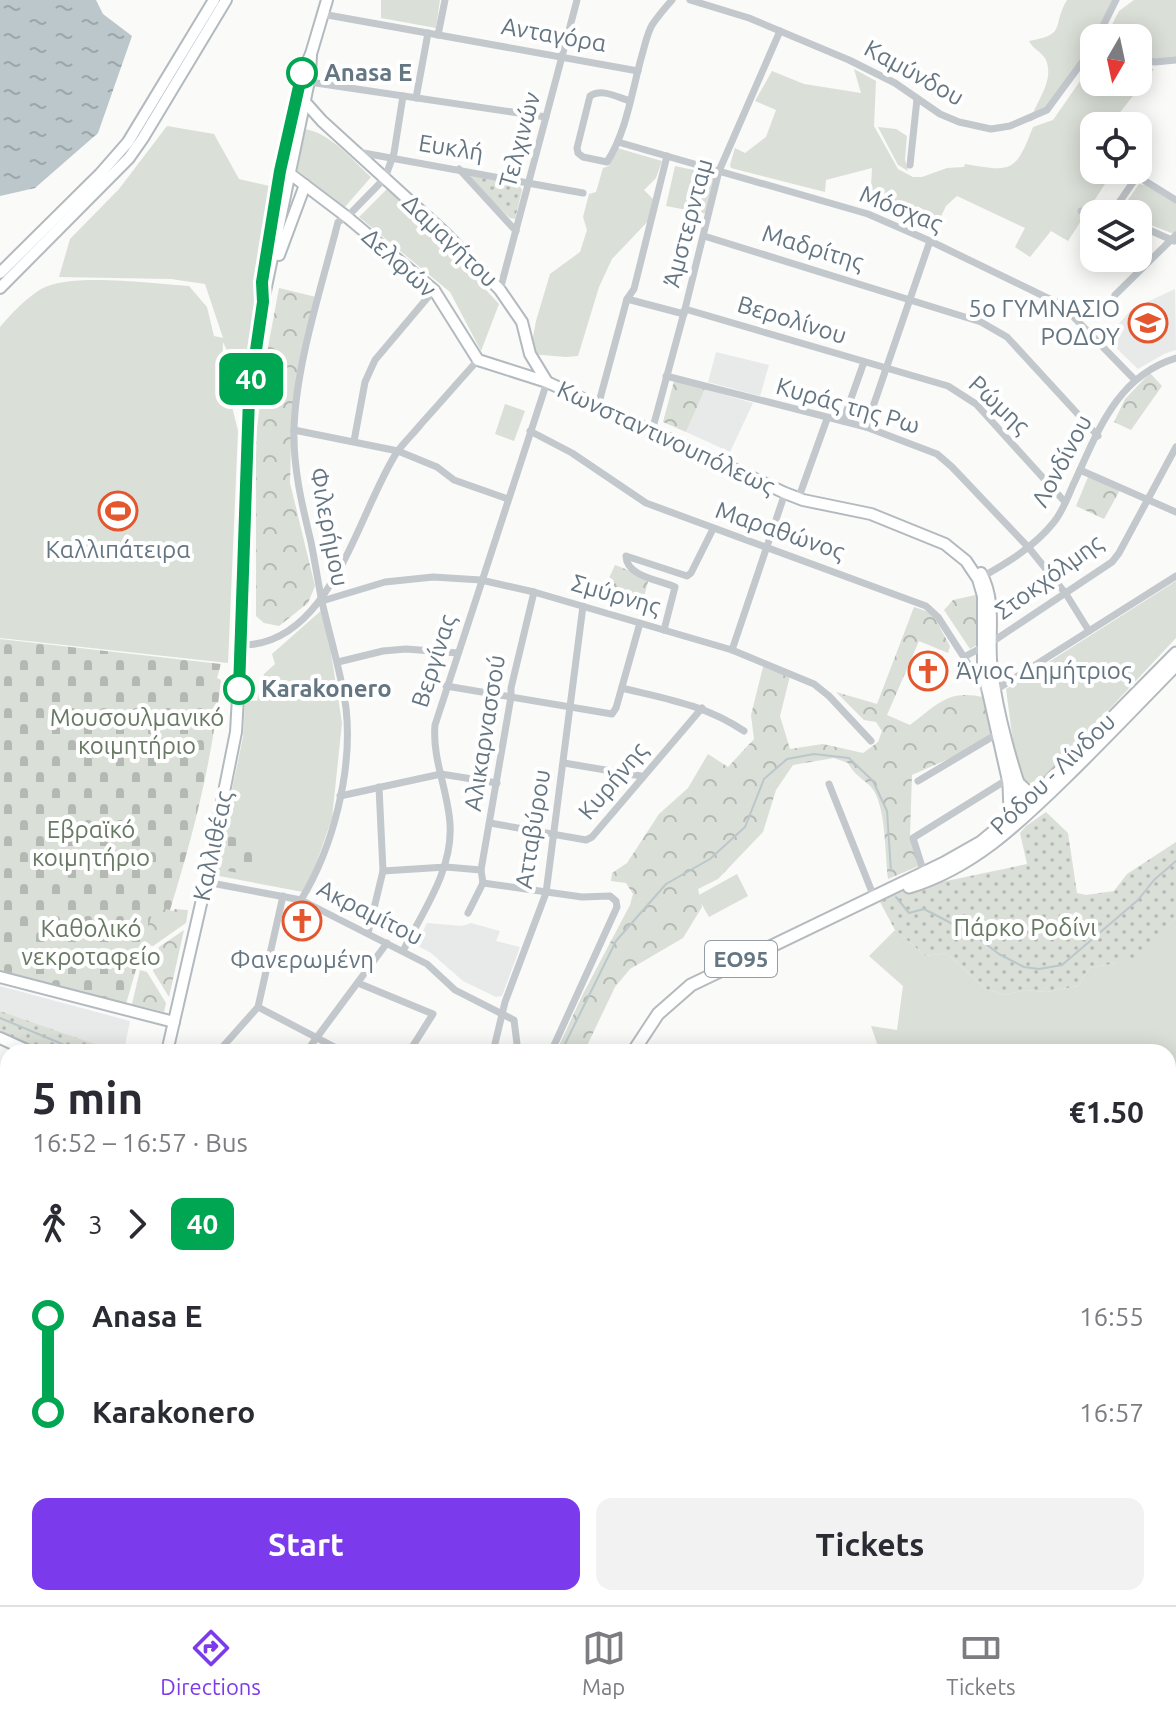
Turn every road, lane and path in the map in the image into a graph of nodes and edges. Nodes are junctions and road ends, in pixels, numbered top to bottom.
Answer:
1 (214, 0) edge
2 (226, 0) edge
3 (327, 0) edge
4 (445, 0) edge
5 (575, 0) edge
6 (672, 0) edge
7 (690, 0) edge
8 (1116, 0) edge
9 (322, 14) junction
10 (1103, 24) edge
11 (780, 31) junction
12 (428, 33) junction
13 (438, 35) junction
14 (311, 54) junction
15 (562, 57) junction
16 (1176, 60) edge
17 (1152, 62) edge
18 (1080, 66) edge
19 (638, 71) junction
20 (309, 82) junction
21 (403, 96) junction
22 (416, 98) junction
23 (917, 99) junction
24 (630, 101) junction
25 (305, 102) junction
26 (546, 117) junction
27 (296, 119) junction
28 (322, 121) junction
29 (618, 142) junction
30 (358, 152) junction
31 (667, 156) junction
32 (390, 158) junction
33 (910, 165) dead end
34 (459, 169) junction
35 (719, 171) junction
36 (284, 172) junction
37 (385, 178) junction
38 (529, 181) junction
39 (305, 185) junction
40 (583, 193) dead end
41 (1120, 200) edge
42 (1176, 200) edge
43 (347, 217) junction
44 (1152, 230) edge
45 (516, 231) junction
46 (704, 236) junction
47 (1175, 239) edge
48 (930, 241) junction
49 (0, 273) edge
50 (269, 283) junction
51 (0, 288) edge
52 (434, 290) junction
53 (500, 290) junction
54 (1115, 295) dead end
55 (627, 299) junction
56 (910, 299) junction
57 (263, 302) junction
58 (685, 312) junction
59 (530, 354) junction
60 (1176, 358) edge
61 (478, 360) junction
62 (864, 362) junction
63 (886, 369) junction
64 (511, 372) junction
65 (666, 376) junction
66 (1134, 379) junction
67 (547, 382) junction
68 (598, 406) junction
69 (827, 419) junction
70 (843, 421) junction
71 (866, 427) junction
72 (294, 430) junction
73 (530, 431) junction
74 (652, 431) junction
75 (1098, 436) junction
76 (354, 441) junction
77 (1176, 447) edge
78 (398, 451) junction
79 (1080, 470) junction
80 (785, 493) junction
81 (800, 494) junction
82 (508, 499) junction
83 (1147, 499) junction
84 (1065, 502) junction
85 (1176, 512) edge
86 (713, 529) junction
87 (767, 548) junction
88 (1029, 548) junction
89 (1176, 576) edge
90 (980, 578) junction
91 (481, 580) junction
92 (534, 592) junction
93 (1066, 594) junction
94 (322, 601) junction
95 (583, 606) junction
96 (640, 623) junction
97 (664, 630) junction
98 (1089, 631) junction
99 (241, 645) junction
100 (987, 645) junction
101 (732, 650) junction
102 (458, 653) junction
103 (1176, 653) edge
104 (964, 657) junction
105 (338, 662) junction
106 (1176, 665) edge
107 (446, 686) junction
108 (622, 688) junction
109 (991, 688) junction
110 (511, 697) junction
111 (572, 708) junction
112 (702, 708) junction
113 (744, 731) dead end
114 (997, 734) junction
115 (871, 741) dead end
116 (564, 763) junction
117 (441, 774) junction
118 (641, 776) junction
119 (918, 781) dead end
120 (1011, 782) junction
121 (497, 783) junction
122 (829, 784) dead end
123 (379, 787) junction
124 (1038, 792) junction
125 (340, 796) junction
126 (1026, 809) junction
127 (1006, 822) junction
128 (490, 823) junction
129 (554, 834) junction
130 (446, 867) junction
131 (481, 870) junction
132 (383, 871) junction
133 (924, 873) junction
134 (206, 882) junction
135 (483, 883) junction
136 (546, 893) junction
137 (283, 896) junction
138 (874, 897) junction
139 (301, 900) junction
140 (468, 913) dead end
141 (368, 933) junction
142 (387, 943) junction
143 (403, 951) junction
144 (0, 977) edge
145 (358, 983) junction
146 (258, 1007) junction
147 (502, 1012) junction
148 (170, 1021) junction
149 (318, 1038) junction
150 (168, 1044) edge
151 (225, 1044) edge
152 (313, 1044) edge
153 (329, 1044) edge
154 (414, 1044) edge
155 (495, 1044) edge
156 (518, 1044) edge
157 (555, 1044) edge
158 (638, 1044) edge

1 - 49 main road
2 - 51 main road
3 - 9 main road, Καλλιθέας
4 - 13 street
5 - 15 street, Τελχινών
6 - 19 street
7 - 11 street, Καμύνδου
8 - 10 street
9 - 12 street, Ανταγόρα
9 - 14 main road, Καλλιθέας
11 - 23 street, Καμύνδου
11 - 35 street, Άμστερνταμ
12 - 13 street, Ανταγόρα
12 - 22 street
13 - 15 street, Ανταγόρα
14 - 20 main road, Καλλιθέας
14 - 27 main road, Καλλιθέας
15 - 19 street, Ανταγόρα
15 - 26 street, Τελχινών
16 - 17 street
18 - 23 street, Καμύνδου
19 - 24 street
20 - 21 street
20 - 25 main road, Καλλιθέας
21 - 22 street
21 - 32 street
22 - 26 street
23 - 33 street
24 - 29 street
24 - 29 street
25 - 27 main road, Καλλιθέας
25 - 28 main road, Δαμαγήτου
26 - 38 street, Τελχινών
27 - 28 main road
27 - 36 main road, Καλλιθέας
28 - 30 main road, Δαμαγήτου
29 - 31 street, Μόσχας
30 - 32 street, Ευκλή
30 - 37 main road, Δαμαγήτου
31 - 35 street, Μόσχας
31 - 55 street
32 - 34 street, Ευκλή
32 - 37 street
34 - 38 street, Ευκλή
34 - 45 street
35 - 46 street, Άμστερνταμ
35 - 48 street, Μόσχας
36 - 39 main road, Δελφών
36 - 50 main road, Καλλιθέας
36 - 57 main road, Καλλιθέας
37 - 43 street, Φιλερήμου
37 - 53 main road, Δαμαγήτου
38 - 40 street, Ευκλή
38 - 45 street, Τελχινών
39 - 43 main road, Δελφών
39 - 50 main road
41 - 42 street
43 - 52 main road, Δελφών
43 - 72 street, Φιλερήμου
44 - 47 street
45 - 53 street, Τελχινών
46 - 56 street, Μαδρίτης
46 - 58 street, Άμστερνταμ
47 - 54 street
48 - 56 street
48 - 66 street, Μόσχας
50 - 57 main road, Καλλιθέας
52 - 61 main road, Δελφών
52 - 76 street
53 - 59 main road, Δαμαγήτου
55 - 58 street, Βερολίνου
55 - 68 street
56 - 63 street
56 - 75 street, Μαδρίτης
57 - 99 main road, Καλλιθέας
58 - 62 street, Βερολίνου
58 - 65 street, Άμστερνταμ
59 - 64 main road
59 - 67 main road, Δαμαγήτου
60 - 66 street, Λονδίνου
61 - 64 main road
61 - 78 street
62 - 63 street, Βερολίνου
62 - 70 street
63 - 71 street
63 - 84 street, Ρώμης
64 - 67 main road
65 - 69 street, Κυράς της Ρω
65 - 74 street, Άμστερνταμ
66 - 75 street, Λονδίνου
67 - 68 main road, Κωνσταντινουπόλεως
67 - 73 street, Βεργίνας
68 - 74 main road, Κωνσταντινουπόλεως
69 - 70 street, Κυράς της Ρω
69 - 81 street
70 - 71 street, Κυράς της Ρω
71 - 88 street, Κυράς της Ρω
72 - 76 street
72 - 94 street, Φιλερήμου
73 - 82 street, Βεργίνας
73 - 86 street, Μαραθώνος
74 - 80 main road, Κωνσταντινουπόλεως
75 - 79 street, Λονδίνου
76 - 78 street
77 - 83 street, Στοκχόλμης
78 - 82 street
78 - 94 street
79 - 83 street
79 - 84 street, Λονδίνου
80 - 81 main road, Κωνσταντινουπόλεως
80 - 87 street
80 - 90 main road, Κωνσταντινουπόλεως
81 - 90 main road, Κωνσταντινουπόλεως
82 - 91 street, Βεργίνας
83 - 85 street
83 - 93 street, Στοκχόλμης
84 - 88 street, Λονδίνου
86 - 87 street, Μαραθώνος
86 - 97 street
87 - 101 street
87 - 104 street, Μαραθώνος
88 - 90 street, Λονδίνου
88 - 93 street, Κυράς της Ρω
89 - 98 street
90 - 100 main road
91 - 92 street, Σμύρνης
91 - 94 street, Σμύρνης
91 - 102 street, Βεργίνας
92 - 95 street, Σμύρνης
92 - 110 street, Αλικαρνασσού
93 - 98 street, Κυράς της Ρω
93 - 100 street, Στοκχόλμης
94 - 99 street
94 - 105 street, Φιλερήμου
95 - 96 street, Σμύρνης
95 - 111 street, Ατταβύρου
96 - 97 street, Σμύρνης
96 - 108 street
97 - 101 street, Σμύρνης
98 - 109 street
99 - 134 main road, Καλλιθέας
100 - 104 street, Στοκχόλμης
100 - 109 main road
101 - 115 street, Σμύρνης
102 - 105 street
102 - 107 street, Βεργίνας
103 - 124 main road, Ρόδου - Λίνδου / ΕΟ95
104 - 109 street, Μαραθώνος
105 - 125 street, Φιλερήμου
106 - 126 main road, Ρόδου - Λίνδου / ΕΟ95
107 - 110 street
107 - 117 street, Βεργίνας
108 - 111 street
108 - 112 street
109 - 114 main road
109 - 120 main road
110 - 111 street
110 - 121 street, Αλικαρνασσού
111 - 116 street, Ατταβύρου
112 - 113 street
112 - 118 street, Κυρήνης
114 - 119 street
114 - 120 main road
116 - 118 street
116 - 129 street, Ατταβύρου
117 - 121 street
117 - 123 street
117 - 130 street, Βεργίνας
118 - 129 street, Κυρήνης
120 - 124 main road
120 - 126 main road
120 - 127 main road
120 - 133 street
121 - 128 street, Αλικαρνασσού
122 - 138 street
123 - 125 street
123 - 132 street
124 - 126 main road, Ρόδου - Λίνδου / ΕΟ95
125 - 139 street, Φιλερήμου
126 - 127 main road, Ρόδου - Λίνδου / ΕΟ95
126 - 138 main road, Ρόδου - Λίνδου / ΕΟ95
127 - 133 main road, Ρόδου - Λίνδου / ΕΟ95
128 - 129 street, Κυρήνης
128 - 131 street, Αλικαρνασσού
129 - 136 street, Ατταβύρου
130 - 131 street
130 - 132 street
130 - 143 street, Βεργίνας
131 - 135 street, Αλικαρνασσού
132 - 141 street
133 - 138 main road, Ρόδου - Λίνδου / ΕΟ95
134 - 137 street, Ακραμίτου
134 - 148 main road, Καλλιθέας
135 - 136 street
135 - 140 street
136 - 147 street, Ατταβύρου
136 - 157 street
137 - 139 street, Ακραμίτου
137 - 146 street
138 - 158 main road, Ρόδου - Λίνδου / ΕΟ95
139 - 141 street, Ακραμίτου
141 - 142 street, Ακραμίτου
142 - 143 street, Ακραμίτου
142 - 145 street
143 - 147 street, Ακραμίτου
144 - 148 main road
145 - 149 street
145 - 154 street
146 - 149 street
146 - 151 street
147 - 155 street, Ατταβύρου
147 - 156 street
148 - 150 main road, Καλλιθέας
149 - 152 street
149 - 153 street

